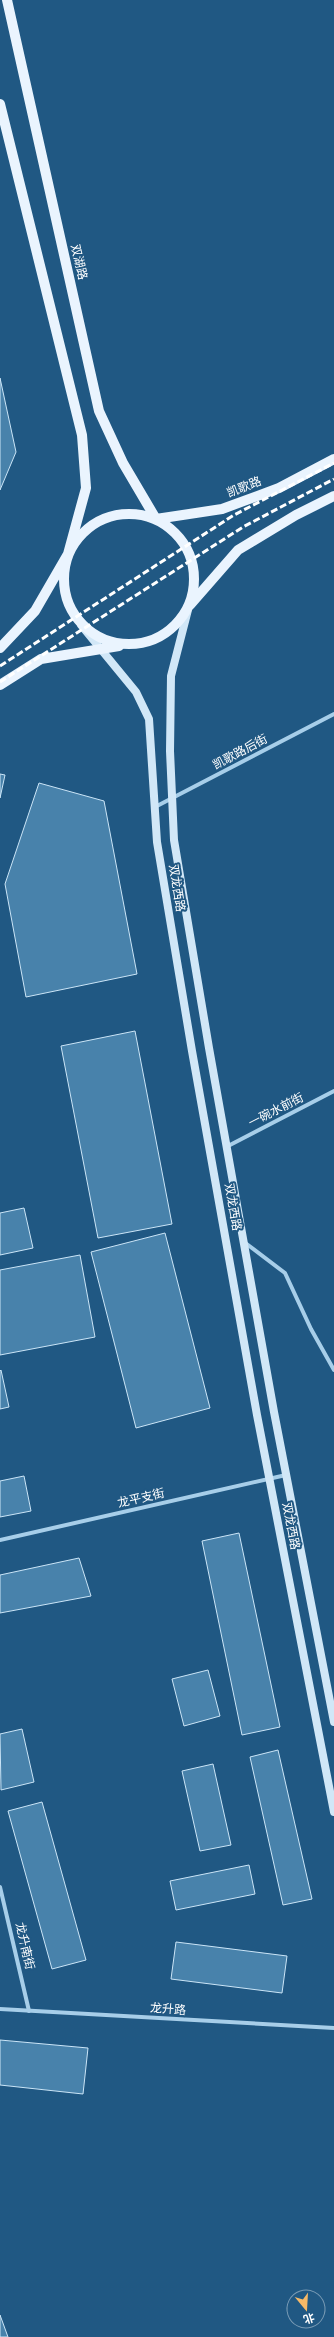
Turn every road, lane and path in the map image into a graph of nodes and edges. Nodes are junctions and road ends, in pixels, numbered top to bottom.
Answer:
1 (7, 0) edge
2 (0, 104) edge
3 (334, 460) edge
4 (334, 496) edge
5 (156, 519) junction
6 (68, 554) junction
7 (189, 606) junction
8 (81, 625) junction
9 (128, 645) junction
10 (0, 648) edge
11 (101, 648) junction
12 (0, 685) edge
13 (334, 714) edge
14 (171, 800) junction
15 (155, 807) junction
16 (334, 1091) edge
17 (228, 1146) junction
18 (244, 1242) junction
19 (334, 1370) edge
20 (286, 1475) junction
21 (269, 1479) junction
22 (0, 1540) edge
23 (334, 1722) edge
24 (334, 1812) edge
25 (0, 1887) edge
26 (0, 2009) edge
27 (29, 2010) junction
28 (334, 2028) edge

1 - 5 main road, 双湖路
2 - 6 main road
3 - 5 main road, 凯歌路
4 - 7 main road
5 - 6 main road
5 - 7 main road
6 - 8 main road
6 - 10 main road
7 - 9 main road
7 - 14 main road, 双龙西路
8 - 9 main road
8 - 11 main road, 双龙西路
9 - 11 main road
11 - 12 main road
11 - 15 main road, 双龙西路
13 - 14 street, 凯歌路后街
14 - 15 street, 凯歌路后街
14 - 17 main road, 双龙西路
15 - 21 main road, 双龙西路
16 - 17 street, 一碗水前街
17 - 18 main road, 双龙西路
18 - 19 street
18 - 20 main road, 双龙西路
20 - 21 street, 龙平支街
20 - 23 main road, 双龙西路
21 - 22 street, 龙平支街
21 - 24 main road, 双龙西路
25 - 27 street, 龙升南街
26 - 27 street, 龙升路
27 - 28 street, 龙升路

